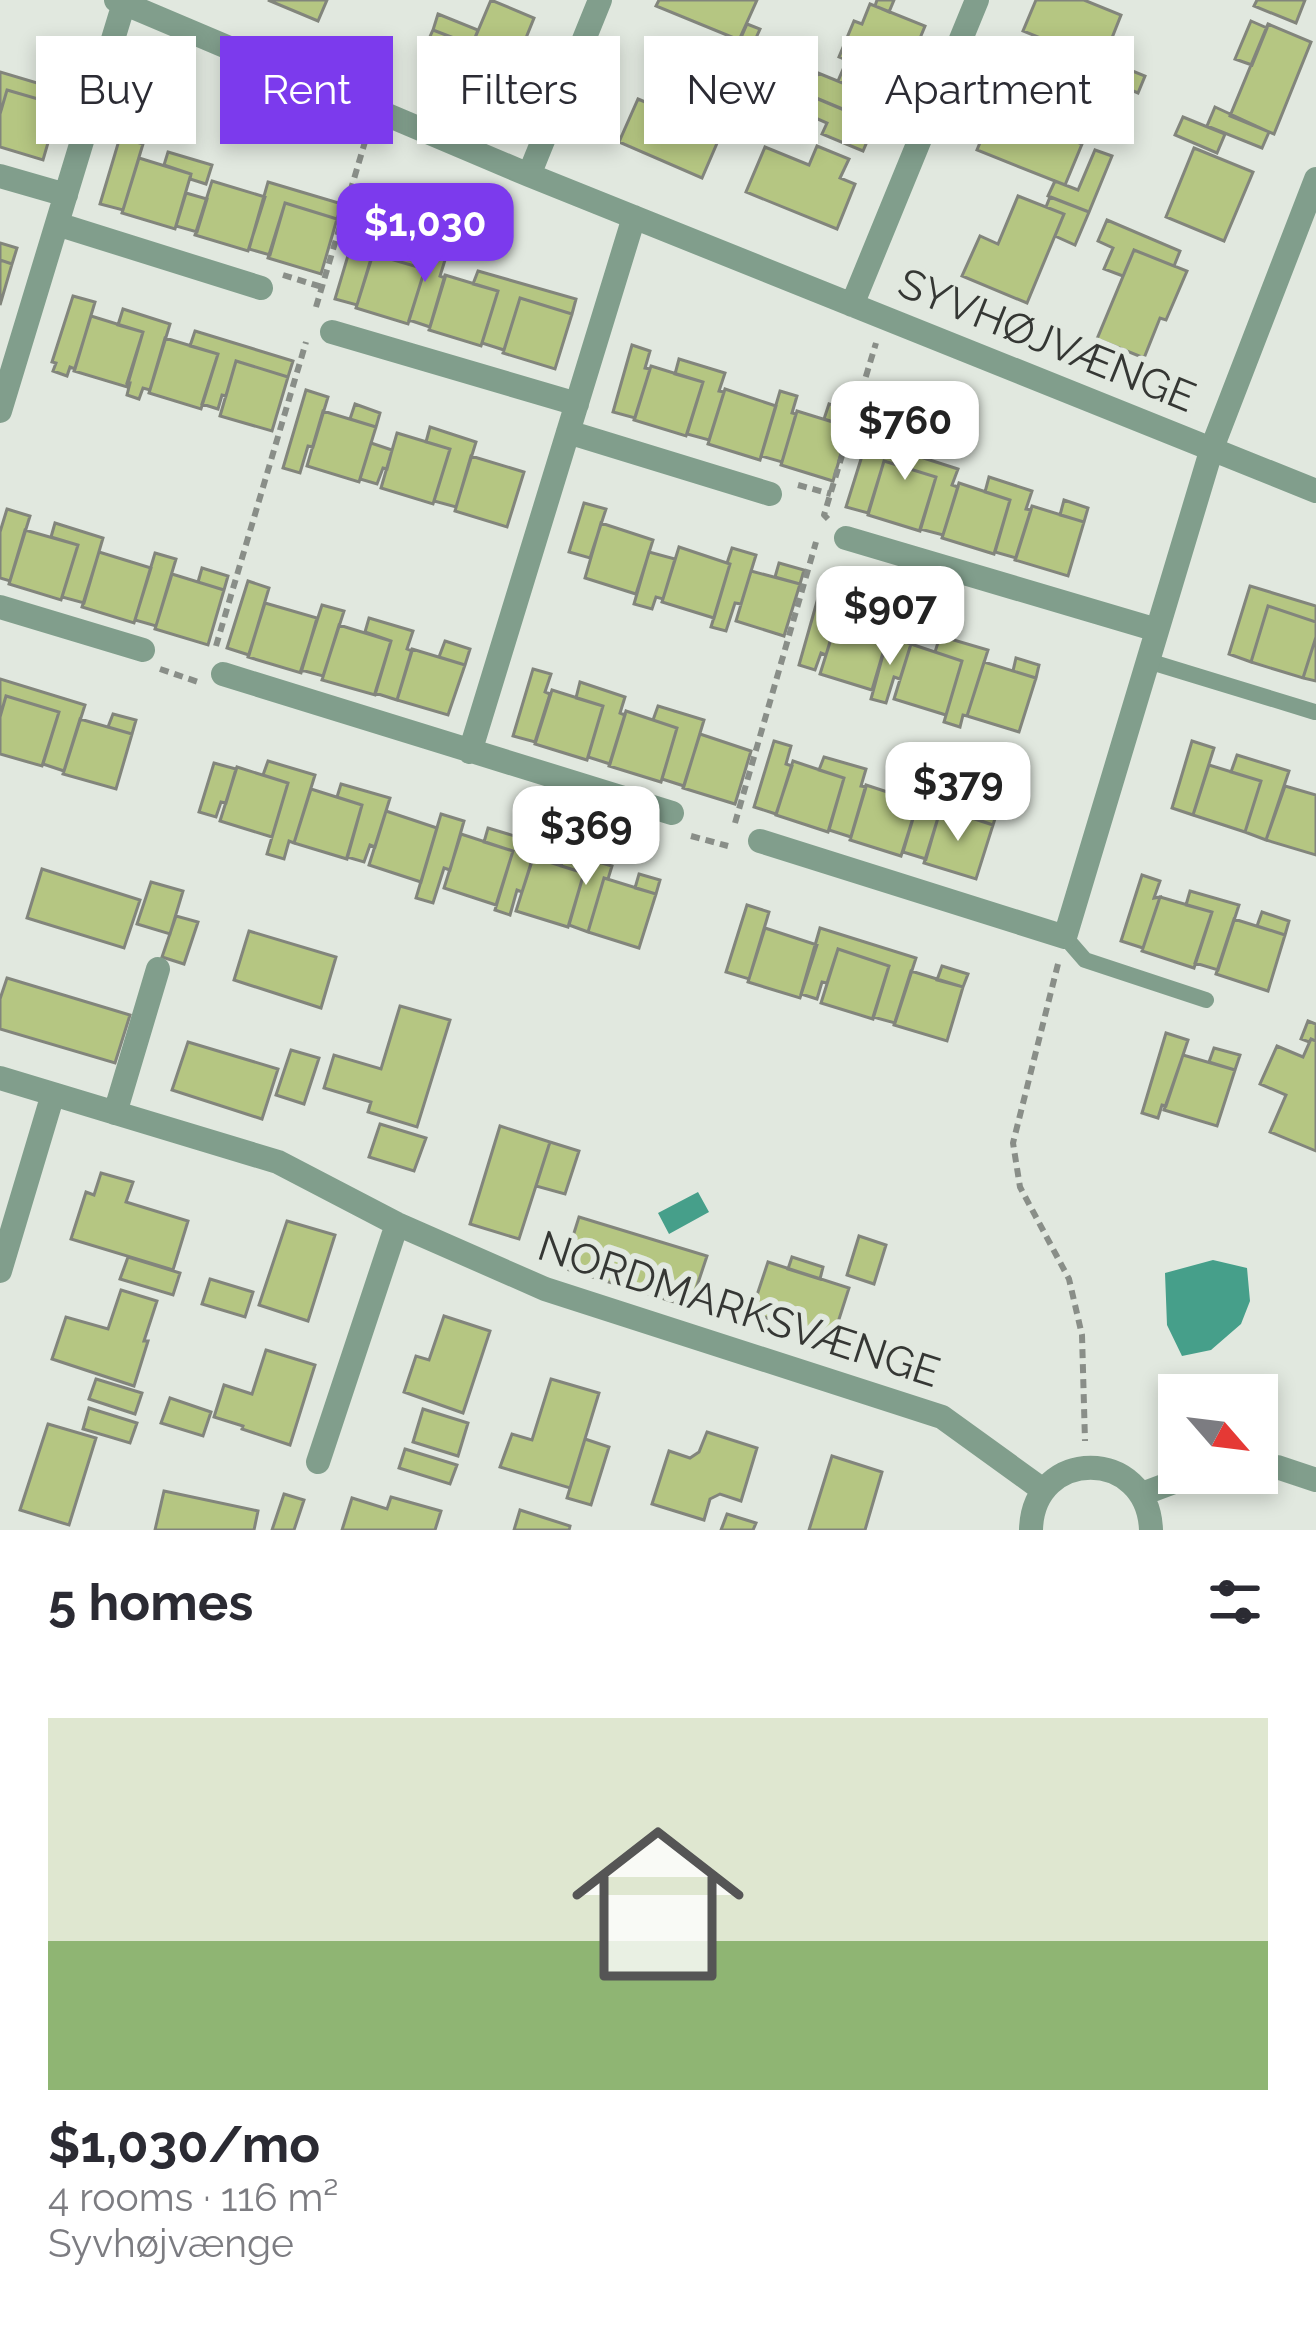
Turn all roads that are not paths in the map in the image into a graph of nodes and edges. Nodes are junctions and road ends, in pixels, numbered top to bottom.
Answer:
1 (600, 0) edge
2 (976, 0) edge
3 (130, 3) edge
4 (530, 175) junction
5 (0, 176) edge
6 (1316, 179) edge
7 (66, 195) junction
8 (634, 218) junction
9 (57, 224) junction
10 (261, 288) dead end
11 (852, 304) junction
12 (320, 332) road end
13 (577, 404) junction
14 (0, 411) edge
15 (568, 433) junction
16 (1212, 448) junction
17 (1316, 491) edge
18 (770, 494) dead end
19 (846, 538) road end
20 (0, 607) edge
21 (1157, 630) junction
22 (143, 650) road end
23 (1148, 661) junction
24 (214, 679) road end
25 (1315, 712) edge
26 (470, 752) junction
27 (672, 813) dead end
28 (760, 842) road end
29 (1065, 937) junction
30 (158, 969) dead end
31 (1206, 1000) dead end
32 (0, 1078) edge
33 (53, 1094) junction
34 (116, 1113) junction
35 (397, 1224) junction
36 (0, 1271) edge
37 (318, 1462) dead end
38 (1278, 1467) edge
39 (1316, 1480) edge
40 (1158, 1488) edge
41 (1043, 1490) junction
42 (1142, 1494) junction
43 (1031, 1530) edge
44 (1151, 1530) edge

1 - 4 street
2 - 11 street, SYVHØJVÆNGE
3 - 4 street, SYVHØJVÆNGE
3 - 7 street, SYVHØJVÆNGE
4 - 8 street, SYVHØJVÆNGE
5 - 7 street
6 - 16 street, SYVHØJVÆNGE
7 - 9 street, SYVHØJVÆNGE
8 - 11 street, SYVHØJVÆNGE
8 - 13 street
9 - 10 street
9 - 14 street, SYVHØJVÆNGE
11 - 16 street, SYVHØJVÆNGE
12 - 13 street
13 - 15 street
15 - 18 street
15 - 26 street
16 - 17 street, SYVHØJVÆNGE
16 - 21 street, SYVHØJVÆNGE
19 - 21 street
20 - 22 street
21 - 23 street, SYVHØJVÆNGE
23 - 25 lane
23 - 29 street, SYVHØJVÆNGE
24 - 26 street
26 - 27 street
28 - 29 street
29 - 31 lane
30 - 34 street
32 - 33 street, NORDMARKSVÆNGE
33 - 34 street, NORDMARKSVÆNGE
33 - 36 street
34 - 35 street, NORDMARKSVÆNGE
35 - 37 street
35 - 41 street, NORDMARKSVÆNGE
38 - 39 street
40 - 42 street
41 - 42 street
41 - 43 street
42 - 44 street

